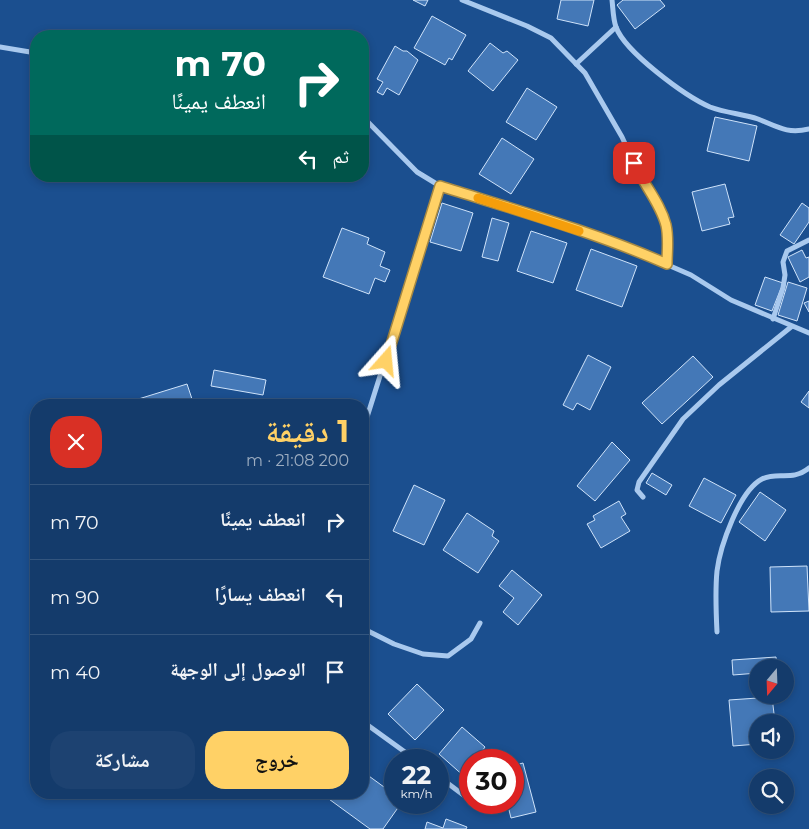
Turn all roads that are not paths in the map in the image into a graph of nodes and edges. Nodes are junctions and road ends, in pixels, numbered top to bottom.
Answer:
1 (462, 0) edge
2 (612, 0) edge
3 (616, 27) junction
4 (0, 47) edge
5 (30, 52) edge
6 (576, 64) junction
7 (369, 123) edge
8 (809, 128) edge
9 (440, 186) junction
10 (809, 240) edge
11 (667, 264) junction
12 (773, 319) junction
13 (790, 327) junction
14 (809, 333) edge
15 (369, 411) edge
16 (809, 468) edge
17 (643, 497) dead end
18 (480, 623) dead end
19 (369, 632) edge
20 (717, 632) dead end
21 (369, 726) edge
22 (401, 749) edge

1 - 6 street
2 - 3 street
3 - 6 street
3 - 8 street
4 - 5 street
6 - 11 street
7 - 9 street
9 - 11 street
9 - 15 street
10 - 12 street
11 - 12 street
12 - 13 street
13 - 14 street
13 - 17 street
16 - 20 street
18 - 19 street
21 - 22 street

